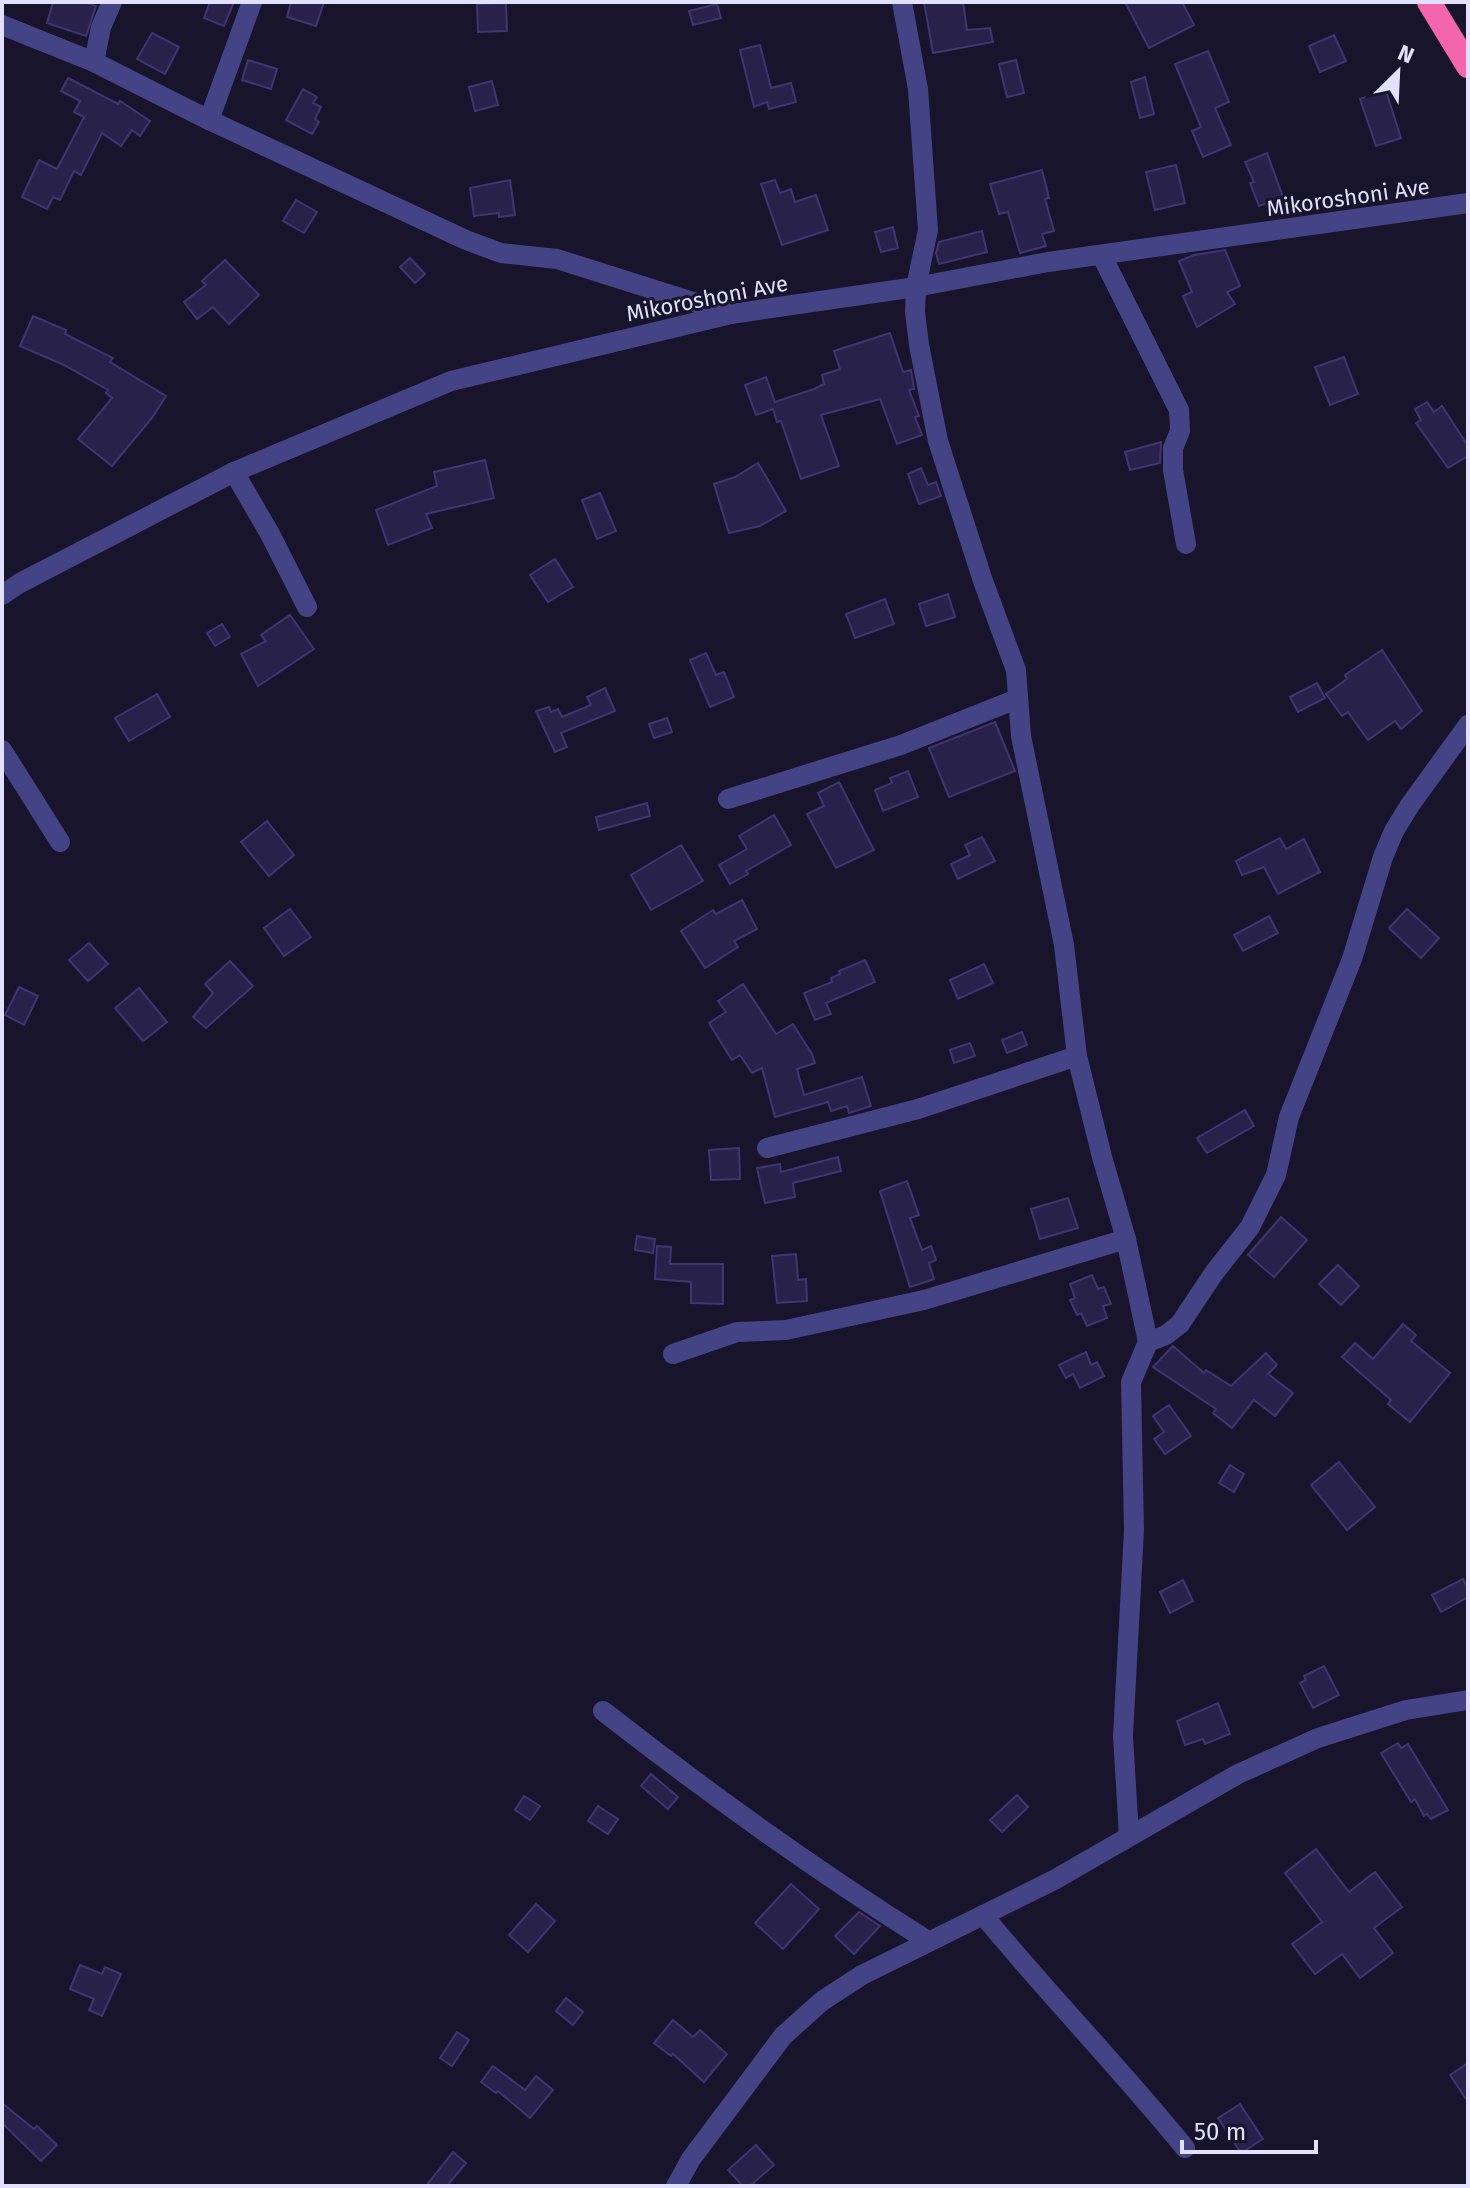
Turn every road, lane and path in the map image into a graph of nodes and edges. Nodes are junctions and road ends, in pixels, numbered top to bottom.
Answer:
1 (112, 2) edge
2 (252, 2) edge
3 (902, 2) edge
4 (1429, 2) edge
5 (2, 25) edge
6 (94, 62) junction
7 (1468, 66) edge
8 (209, 120) junction
9 (1468, 203) edge
10 (1102, 256) junction
11 (916, 287) junction
12 (731, 314) junction
13 (234, 472) junction
14 (1186, 544) dead end
15 (2, 595) edge
16 (307, 607) dead end
17 (1017, 699) junction
18 (1468, 725) edge
19 (2, 750) edge
20 (728, 799) dead end
21 (60, 842) dead end
22 (1077, 1056) junction
23 (767, 1148) dead end
24 (1126, 1239) junction
25 (1148, 1342) junction
26 (673, 1354) dead end
27 (1468, 1700) edge
28 (603, 1711) dead end
29 (1129, 1836) junction
30 (983, 1915) junction
31 (928, 1941) junction
32 (1185, 2148) dead end
33 (676, 2186) edge

1 - 6 street
2 - 8 street
3 - 11 street
4 - 7 highway
5 - 6 street
6 - 8 street
8 - 12 street
9 - 10 street, Mikoroshoni Ave
10 - 11 street, Mikoroshoni Ave
10 - 14 street
11 - 12 street, Mikoroshoni Ave
11 - 17 street
12 - 13 street, Mikoroshoni Ave
13 - 15 street, Mikoroshoni Ave
13 - 16 street
17 - 20 street
17 - 22 street
18 - 25 street
19 - 21 street
22 - 23 street
22 - 24 street
24 - 25 street
24 - 26 street
25 - 29 street
27 - 29 street
28 - 31 street
29 - 30 street
30 - 31 street
30 - 32 street
31 - 33 street

